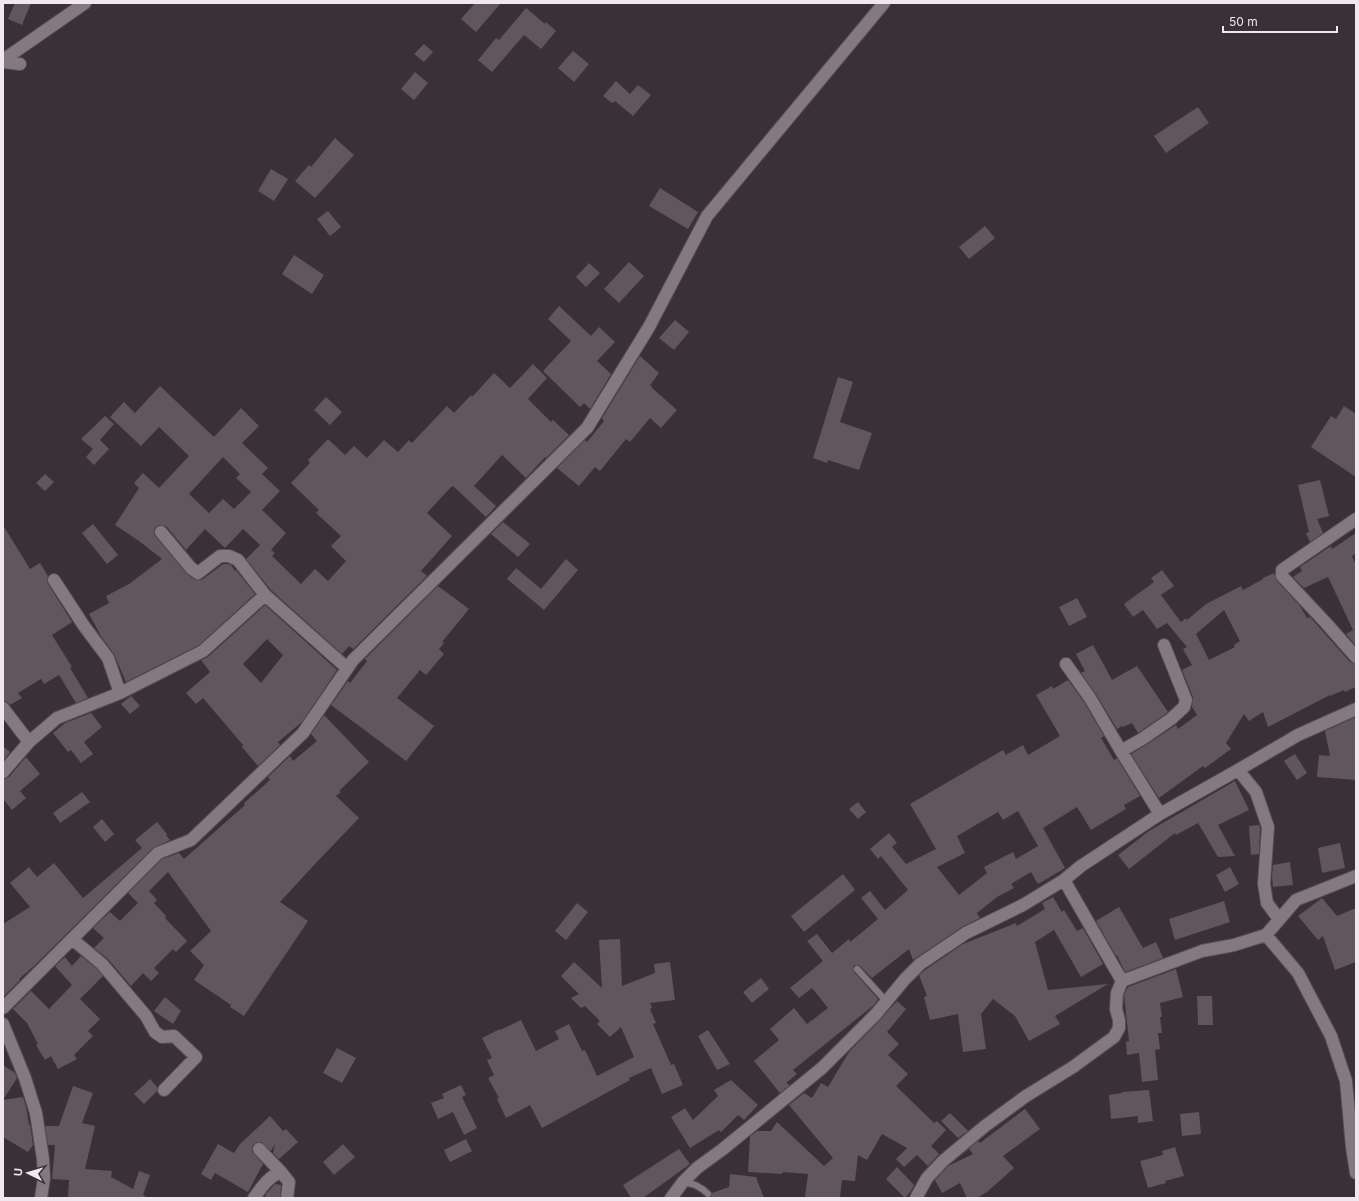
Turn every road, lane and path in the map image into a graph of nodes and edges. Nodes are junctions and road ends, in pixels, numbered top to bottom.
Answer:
1 (85, 3) edge
2 (884, 3) edge
3 (3, 61) edge
4 (20, 64) dead end
5 (1356, 519) edge
6 (161, 532) dead end
7 (54, 580) dead end
8 (265, 595) junction
9 (1164, 645) dead end
10 (1356, 656) edge
11 (1066, 664) dead end
12 (347, 668) junction
13 (120, 693) junction
14 (3, 708) edge
15 (1356, 708) edge
16 (29, 742) junction
17 (1121, 751) junction
18 (1238, 770) junction
19 (3, 772) edge
20 (1160, 814) junction
21 (1356, 876) edge
22 (1064, 880) junction
23 (1279, 919) junction
24 (1266, 935) junction
25 (72, 939) junction
26 (857, 969) dead end
27 (1122, 981) junction
28 (887, 1002) junction
29 (3, 1008) edge
30 (3, 1024) edge
31 (164, 1090) dead end
32 (259, 1149) dead end
33 (281, 1172) junction
34 (1356, 1173) edge
35 (683, 1182) junction
36 (708, 1194) dead end
37 (41, 1198) edge
38 (254, 1198) edge
39 (287, 1198) edge
40 (671, 1198) edge
41 (916, 1198) edge

1 - 3 street
2 - 12 street
3 - 4 street
5 - 10 street
6 - 8 street
7 - 13 street
8 - 12 street
8 - 13 street
9 - 17 street
11 - 17 street
12 - 25 street
13 - 16 street
14 - 16 street
15 - 18 street
16 - 19 street
17 - 20 street
18 - 20 street
18 - 23 street
20 - 22 street
21 - 23 street
22 - 27 street
22 - 28 street
23 - 24 street
24 - 27 street
24 - 34 street
25 - 29 street
25 - 31 street
26 - 28 lane
27 - 41 street
28 - 35 street
30 - 37 street
32 - 33 street
33 - 38 street
33 - 39 street
35 - 36 lane
35 - 40 street

